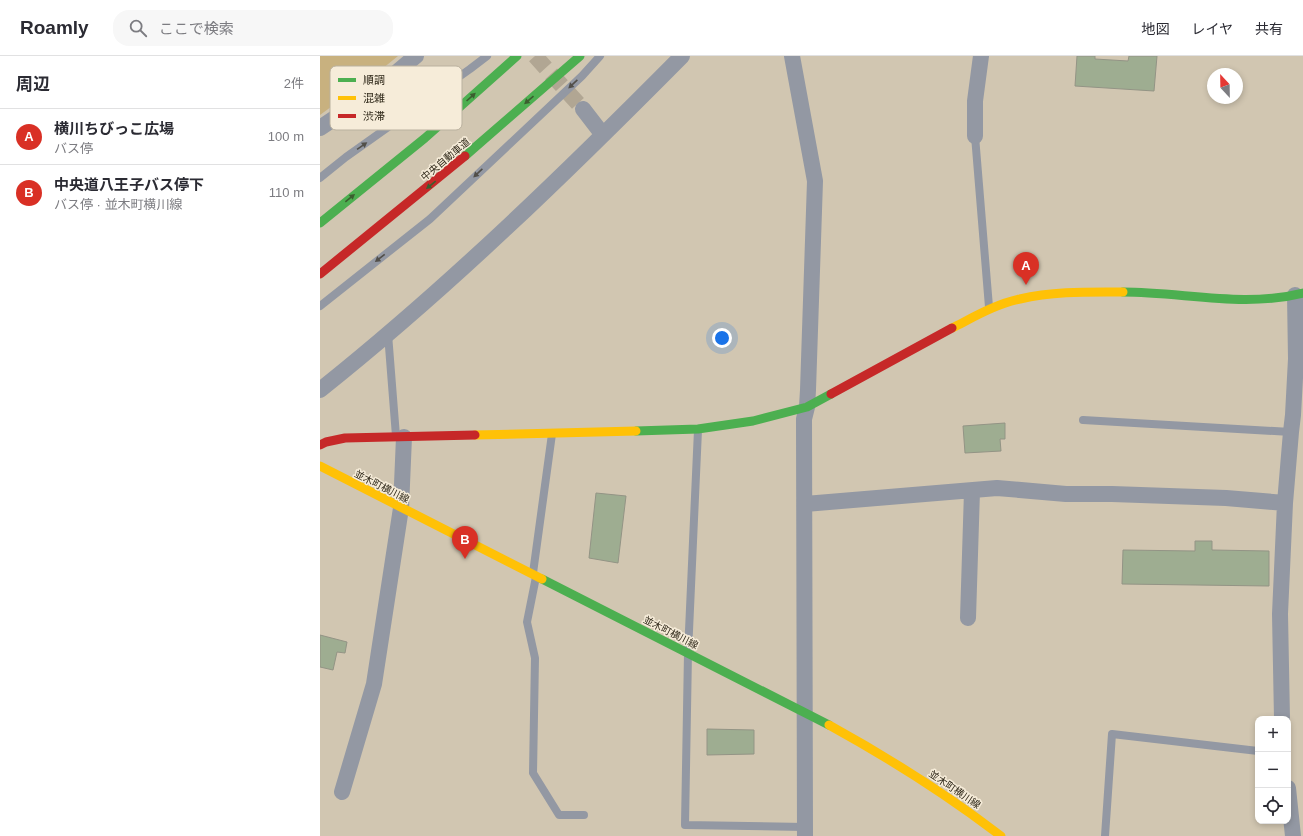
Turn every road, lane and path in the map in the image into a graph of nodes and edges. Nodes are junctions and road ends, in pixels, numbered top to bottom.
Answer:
1 (416, 56) edge
2 (488, 56) edge
3 (517, 56) edge
4 (580, 56) edge
5 (600, 56) edge
6 (682, 56) edge
7 (792, 56) edge
8 (981, 56) edge
9 (404, 66) edge
10 (462, 76) edge
11 (462, 105) edge
12 (583, 109) tunnel mouth
13 (330, 121) edge
14 (320, 128) edge
15 (384, 130) edge
16 (434, 130) edge
17 (604, 134) junction
18 (975, 136) joint
19 (320, 178) edge
20 (320, 223) edge
21 (320, 274) edge
22 (1299, 294) edge
23 (320, 306) edge
24 (989, 309) junction
25 (388, 333) junction
26 (320, 390) edge
27 (807, 407) junction
28 (1298, 415) edge
29 (1083, 420) dead end
30 (698, 430) junction
31 (1291, 432) junction
32 (552, 434) junction
33 (400, 437) junction
34 (320, 445) edge
35 (320, 466) edge
36 (972, 490) junction
37 (1285, 503) junction
38 (805, 504) junction
39 (401, 508) junction
40 (534, 576) junction
41 (968, 618) dead end
42 (688, 653) junction
43 (805, 712) junction
44 (1282, 716) edge
45 (1255, 751) edge
46 (342, 792) dead end
47 (1291, 812) edge
48 (584, 815) dead end
49 (805, 832) edge
50 (1001, 836) edge
51 (1105, 836) edge
52 (1294, 836) edge

1 - 9 street
10 -> 2 lane
11 -> 3 main road
4 -> 21 main road, 中央自動車道, bridge
5 -> 23 lane, bridge
6 - 17 street
7 - 27 street
8 - 18 street
12 - 17 street
13 - 14 street
19 -> 15 lane
20 -> 16 main road
17 - 25 street
18 - 24 lane
22 - 24 main road
22 - 28 street
24 - 27 main road
25 - 26 street
25 - 33 lane
27 - 30 main road
27 - 38 street
28 - 31 street
29 - 31 lane
30 - 32 main road
30 - 42 lane
31 - 37 street
32 - 33 main road
32 - 40 lane
33 - 34 main road
33 - 39 street
35 - 39 main road, 並木町横川線
36 - 37 street
36 - 38 street
36 - 41 street
37 - 44 street
38 - 43 street
39 - 40 main road, 並木町横川線
39 - 46 street
40 - 42 main road, 並木町横川線
40 - 48 lane
42 - 43 main road, 並木町横川線
42 - 49 lane
43 - 49 street
43 - 50 main road, 並木町横川線
45 - 51 lane
47 - 52 street

